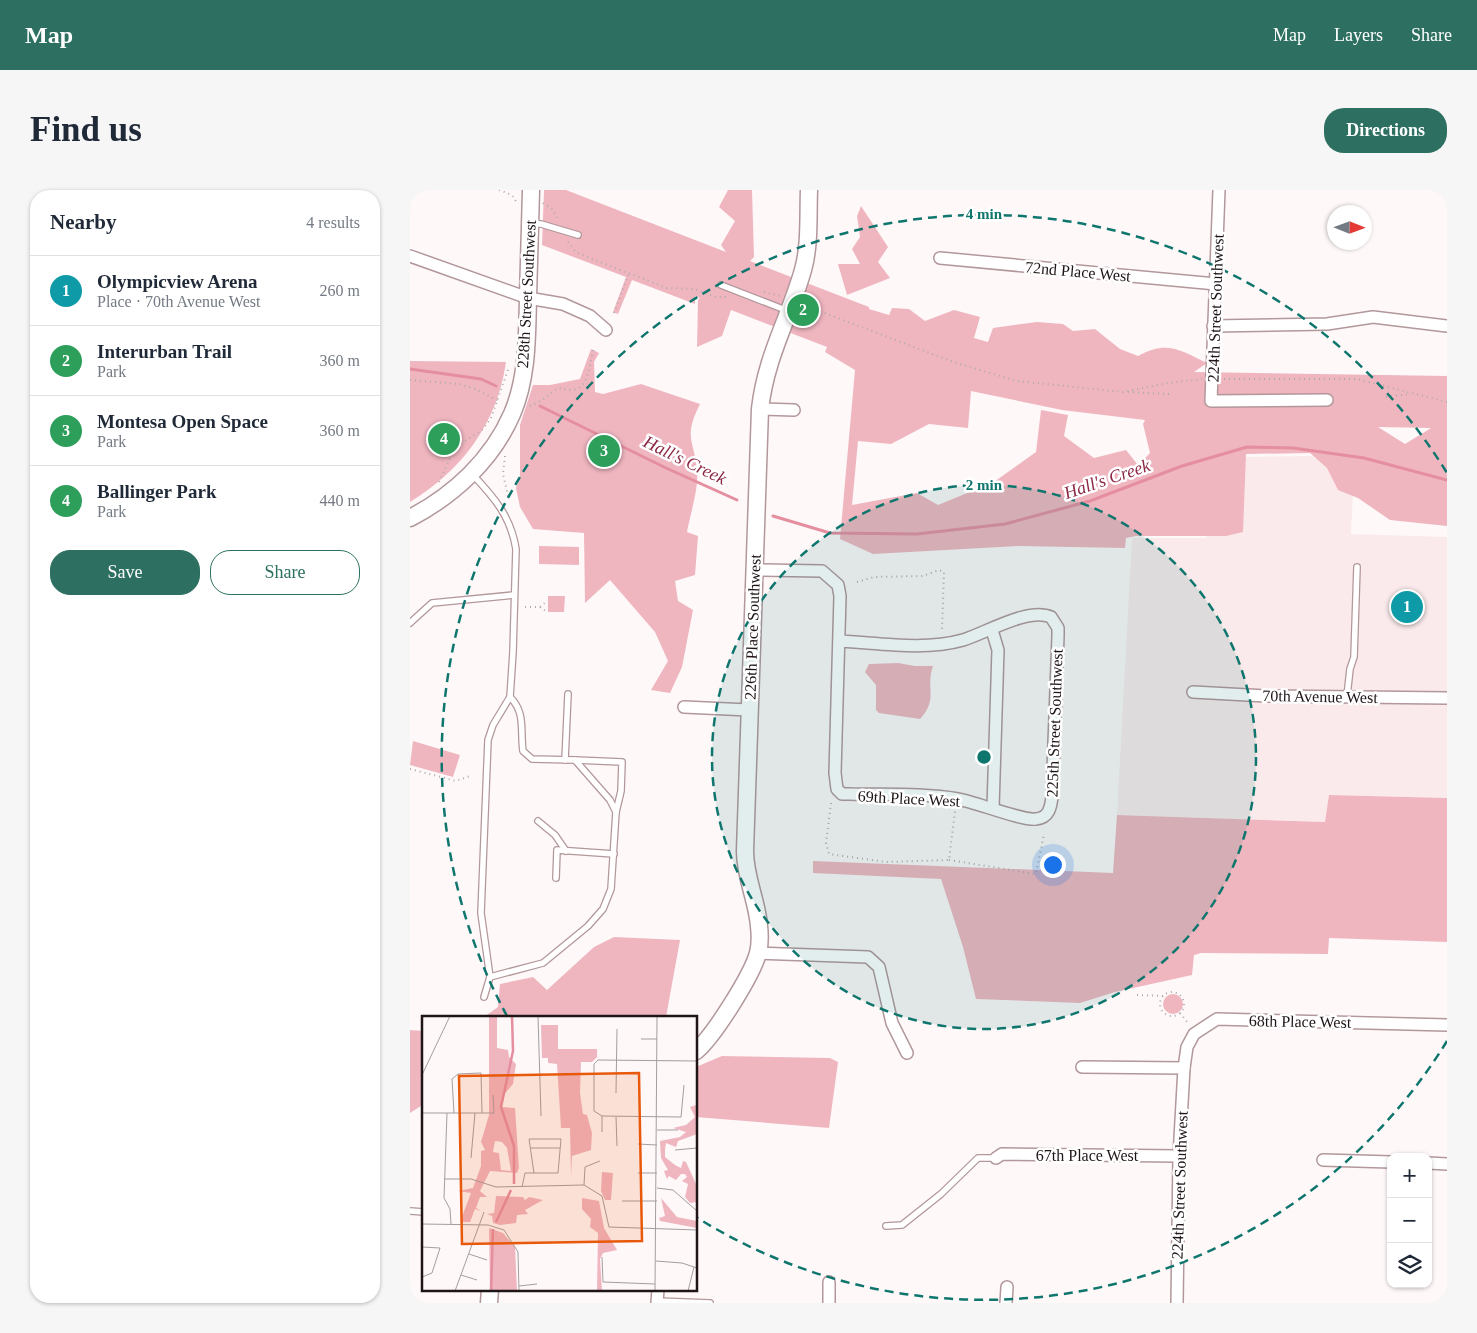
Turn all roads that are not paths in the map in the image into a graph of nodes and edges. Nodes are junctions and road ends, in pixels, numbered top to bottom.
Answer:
1 (809, 190) edge
2 (1219, 190) edge
3 (535, 196) edge
4 (530, 224) junction
5 (578, 235) dead end
6 (410, 256) edge
7 (940, 258) dead end
8 (1216, 284) junction
9 (721, 285) dead end
10 (528, 298) junction
11 (792, 304) junction
12 (1213, 326) junction
13 (1447, 326) edge
14 (606, 330) dead end
15 (1327, 400) dead end
16 (760, 408) junction
17 (794, 410) dead end
18 (472, 474) junction
19 (410, 518) edge
20 (1357, 567) dead end
21 (754, 570) junction
22 (514, 595) junction
23 (410, 623) edge
24 (992, 630) junction
25 (839, 641) junction
26 (1193, 692) dead end
27 (568, 694) dead end
28 (1347, 696) junction
29 (510, 697) junction
30 (1447, 698) edge
31 (684, 708) dead end
32 (749, 710) junction
33 (565, 760) junction
34 (575, 760) junction
35 (992, 808) junction
36 (616, 812) junction
37 (1040, 819) joint
38 (538, 821) dead end
39 (566, 850) junction
40 (614, 854) junction
41 (556, 878) dead end
42 (758, 953) junction
43 (490, 977) junction
44 (484, 997) dead end
45 (1447, 1025) edge
46 (698, 1049) edge
47 (907, 1053) dead end
48 (1082, 1067) dead end
49 (1184, 1068) junction
50 (1179, 1156) junction
51 (996, 1158) joint
52 (1323, 1160) dead end
53 (1387, 1162) edge
54 (1432, 1164) edge
55 (1447, 1164) edge
56 (886, 1226) dead end
57 (829, 1282) dead end
58 (1007, 1287) dead end
59 (490, 1290) edge
60 (657, 1298) edge
61 (489, 1303) edge
62 (710, 1303) edge
63 (828, 1303) edge
64 (1006, 1303) edge
65 (1177, 1303) edge

1 - 11 street, 226th Place Southwest
2 - 8 street, 224th Street Southwest
3 - 4 street, 228th Street Southwest
4 - 5 lane
4 - 10 street, 228th Street Southwest
6 - 10 street
7 - 8 street, 72nd Place West
8 - 12 street, 224th Street Southwest
9 - 11 lane
10 - 14 street
10 - 18 street, 228th Street Southwest
11 - 16 street, 226th Place Southwest
12 - 13 street
12 - 15 street, 224th Street Southwest
16 - 17 street
16 - 21 street, 226th Place Southwest
18 - 19 street, 228th Street Southwest
18 - 22 lane
20 - 28 lane
21 - 25 street
21 - 32 street, 226th Place Southwest
22 - 23 lane
22 - 29 lane
24 - 25 street
24 - 35 street
24 - 37 street, 225th Street Southwest
25 - 35 street, 69th Place West
26 - 28 street, 70th Avenue West
27 - 33 lane
28 - 30 street, 70th Avenue West
29 - 33 lane
29 - 43 lane
31 - 32 street
32 - 42 street, 226th Place Southwest
33 - 34 lane
34 - 36 lane
34 - 36 lane
35 - 37 street, 69th Place West
36 - 40 lane
38 - 39 lane
39 - 40 lane
39 - 41 lane
40 - 43 lane
42 - 46 street, 226th Place Southwest
42 - 47 street
43 - 44 lane
45 - 49 street, 68th Place West
48 - 49 street
49 - 50 street, 224th Street Southwest
50 - 51 street, 67th Place West
50 - 65 street, 224th Street Southwest
51 - 56 lane
52 - 53 street
54 - 55 street
57 - 63 street
58 - 64 street
59 - 61 street
60 - 62 lane

